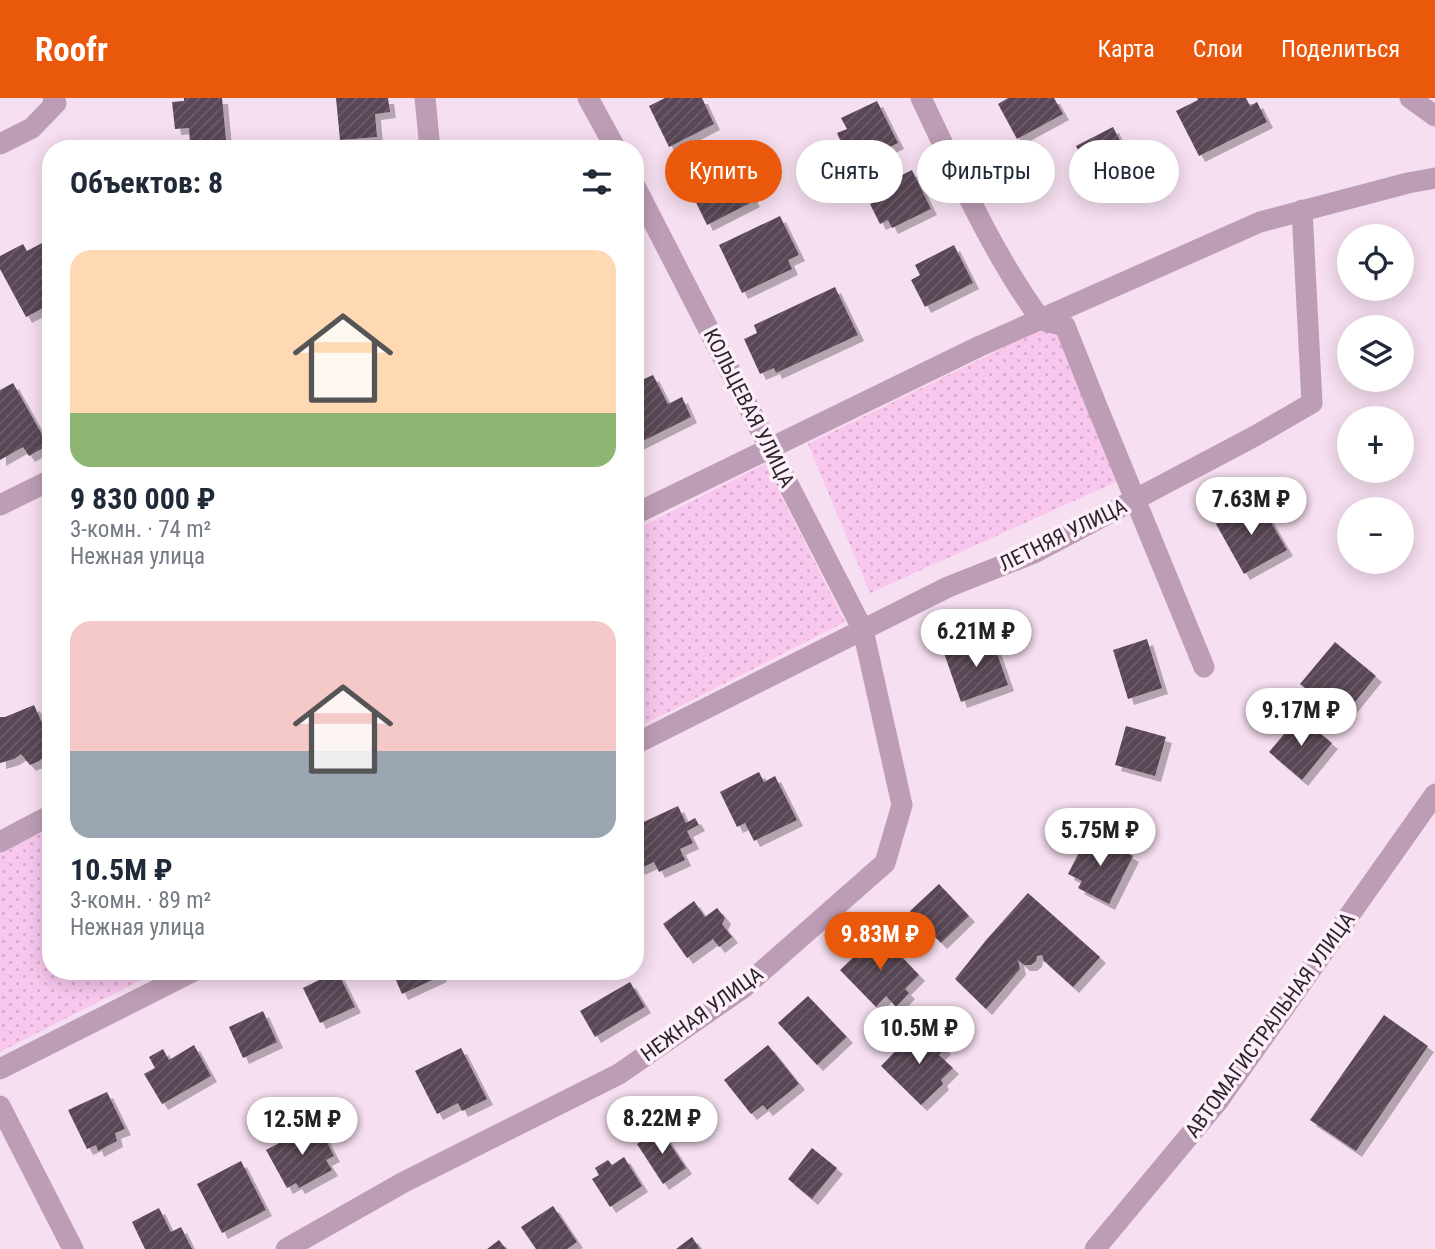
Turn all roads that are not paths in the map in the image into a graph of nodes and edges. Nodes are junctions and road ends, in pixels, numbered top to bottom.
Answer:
1 (53, 98) edge
2 (425, 98) edge
3 (588, 98) edge
4 (921, 98) edge
5 (1410, 98) edge
6 (1435, 116) edge
7 (429, 140) edge
8 (611, 140) edge
9 (0, 144) edge
10 (1435, 178) edge
11 (644, 203) edge
12 (1302, 210) junction
13 (1041, 320) junction
14 (770, 448) junction
15 (42, 484) edge
16 (1136, 500) junction
17 (0, 505) edge
18 (644, 510) edge
19 (863, 630) junction
20 (1204, 667) dead end
21 (644, 740) edge
22 (1435, 794) edge
23 (42, 820) edge
24 (0, 842) edge
25 (176, 980) edge
26 (0, 1069) edge
27 (0, 1106) edge
28 (73, 1249) edge
29 (286, 1249) edge
30 (1095, 1249) edge

1 - 9 street
2 - 7 street
3 - 8 street
4 - 13 street
5 - 6 street
10 - 12 street
11 - 14 street, КОЛЬЦЕВАЯ УЛИЦА
12 - 13 street
12 - 16 street, ЛЕТНЯЯ УЛИЦА
13 - 14 street
13 - 16 street
14 - 18 street
14 - 19 street, КОЛЬЦЕВАЯ УЛИЦА
15 - 17 street
16 - 19 street, ЛЕТНЯЯ УЛИЦА
16 - 20 street
19 - 21 street, ЛЕТНЯЯ УЛИЦА
19 - 29 street, НЕЖНАЯ УЛИЦА
22 - 30 street, АВТОМАГИСТРАЛЬНАЯ УЛИЦА
23 - 24 street
25 - 26 street
27 - 28 street

